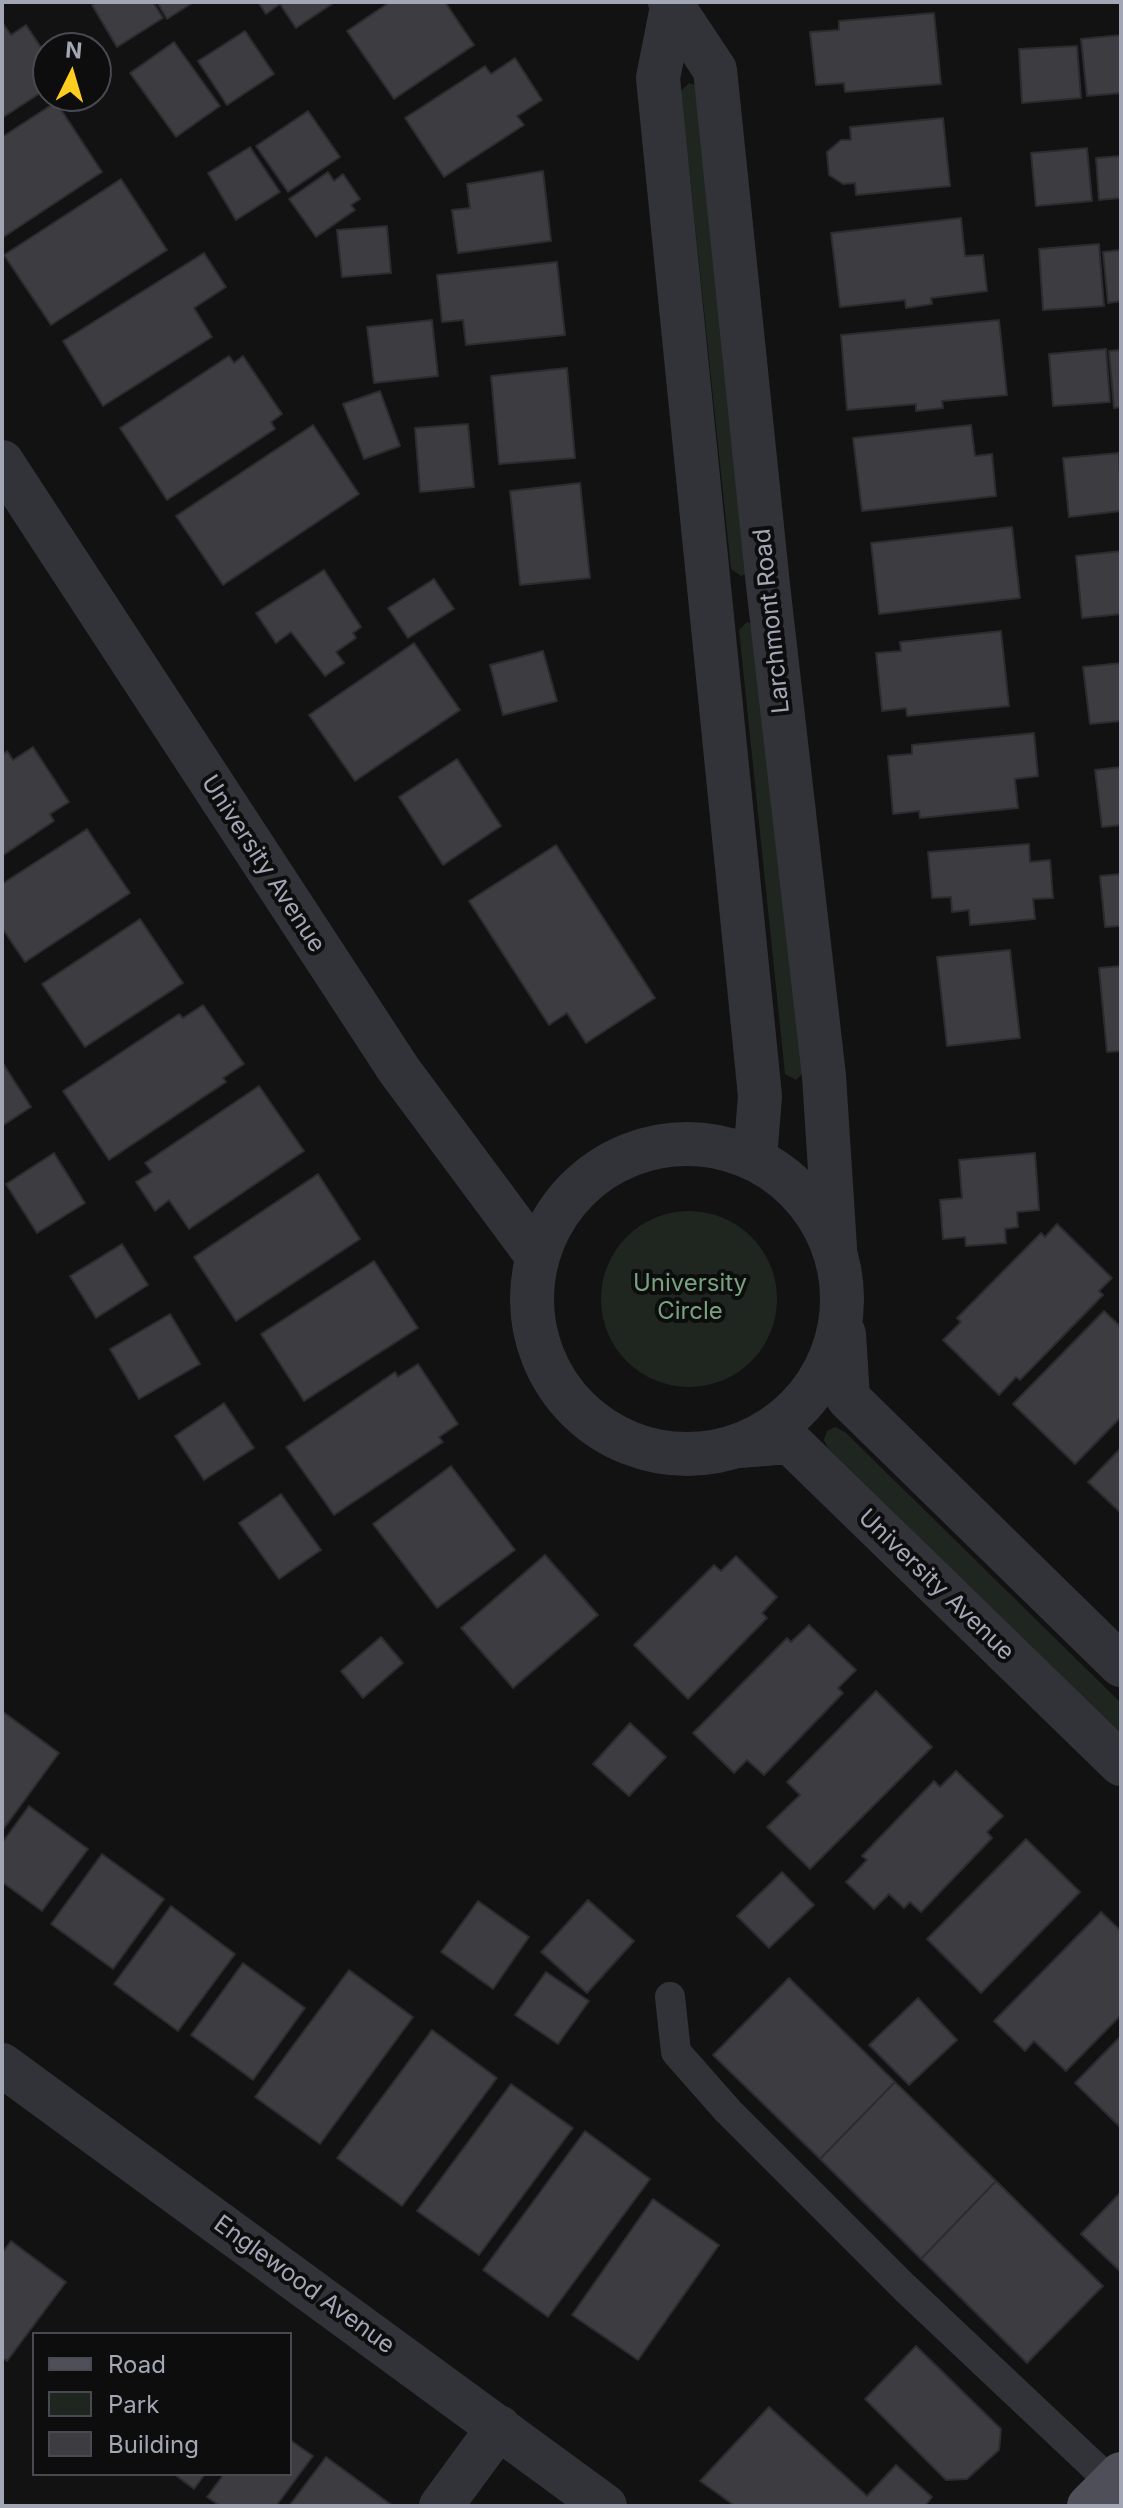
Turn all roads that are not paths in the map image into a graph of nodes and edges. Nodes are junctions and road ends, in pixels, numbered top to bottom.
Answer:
1 (672, 3) edge
2 (2, 462) edge
3 (768, 585) junction
4 (710, 591) junction
5 (755, 1158) junction
6 (835, 1248) junction
7 (537, 1256) junction
8 (842, 1314) junction
9 (737, 1446) junction
10 (1121, 1665) edge
11 (1121, 1764) edge
12 (670, 1997) dead end
13 (2, 2065) edge
14 (499, 2427) junction
15 (1107, 2487) edge
16 (441, 2506) edge
17 (605, 2506) edge

1 - 3 street, Larchmont Road
1 - 4 street, Larchmont Road
2 - 7 street, University Avenue
3 - 4 street
3 - 6 street, Larchmont Road
4 - 5 street, Larchmont Road
5 - 6 street
5 - 7 street
6 - 8 street
7 - 9 street
8 - 9 street
8 - 10 street
9 - 11 street, University Avenue
12 - 15 lane
13 - 14 street, Englewood Avenue
14 - 16 street
14 - 17 street, Englewood Avenue

